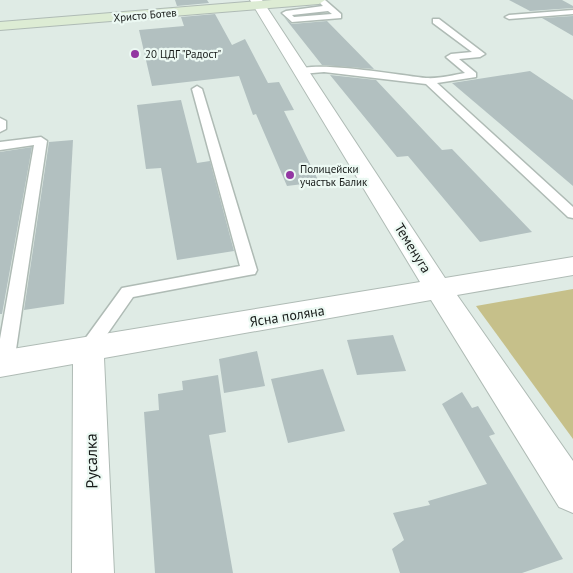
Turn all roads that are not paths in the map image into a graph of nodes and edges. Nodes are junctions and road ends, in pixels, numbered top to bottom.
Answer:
1 (320, 0) edge
2 (258, 3) edge
3 (330, 8) junction
4 (573, 12) edge
5 (509, 17) dead end
6 (436, 21) dead end
7 (0, 26) edge
8 (301, 71) junction
9 (429, 81) junction
10 (197, 89) dead end
11 (0, 121) edge
12 (0, 129) edge
13 (0, 146) edge
14 (573, 214) edge
15 (573, 266) edge
16 (439, 290) junction
17 (88, 348) junction
18 (2, 364) edge
19 (573, 494) edge
20 (93, 573) edge

1 - 2 street, Христо Ботев
1 - 3 lane
2 - 7 street, Христо Ботев
2 - 8 street, Теменуга
3 - 3 lane
4 - 5 lane
6 - 9 lane
8 - 9 lane
8 - 16 street, Теменуга
9 - 14 lane
10 - 17 lane
11 - 12 lane
13 - 18 lane
15 - 16 street, Ясна поляна
16 - 17 street, Ясна поляна
16 - 19 street, Теменуга
17 - 18 street, Ясна поляна
17 - 20 street, Русалка

